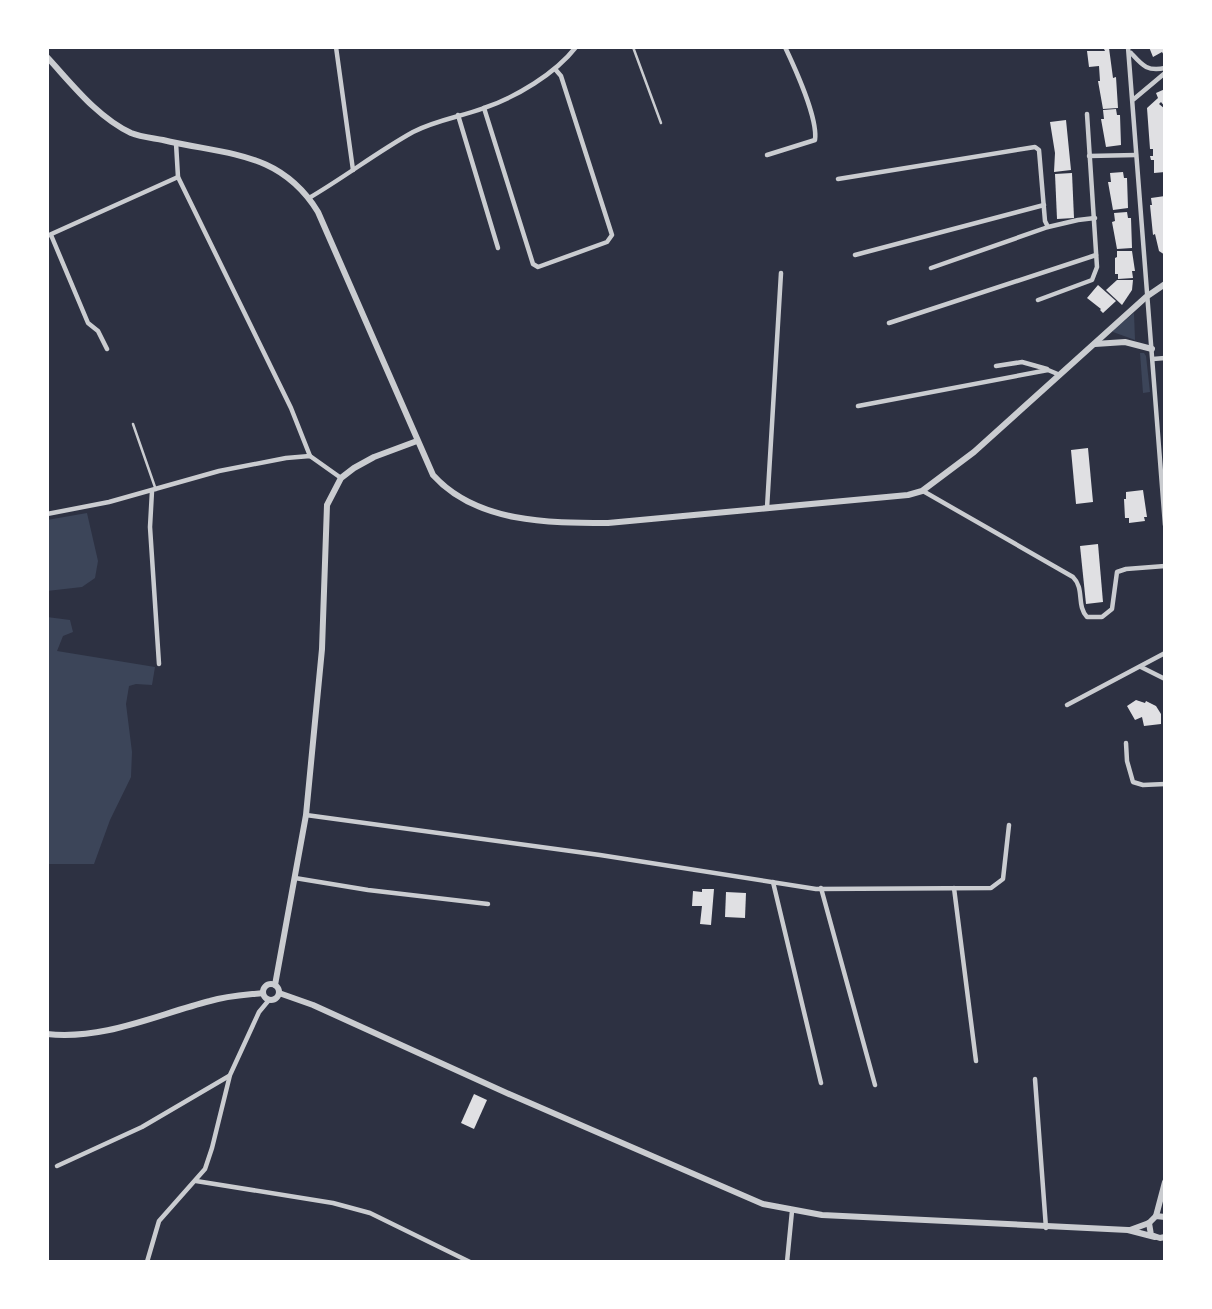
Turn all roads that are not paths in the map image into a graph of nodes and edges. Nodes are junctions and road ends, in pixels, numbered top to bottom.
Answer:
1 (336, 47) edge
2 (576, 47) edge
3 (633, 47) edge
4 (785, 47) edge
5 (1129, 50) edge
6 (47, 57) edge
7 (555, 69) junction
8 (1165, 71) edge
9 (1133, 100) junction
10 (484, 108) junction
11 (1087, 114) dead end
12 (458, 115) junction
13 (661, 123) dead end
14 (176, 144) junction
15 (767, 155) dead end
16 (1136, 155) junction
17 (1089, 156) junction
18 (354, 170) junction
19 (178, 177) junction
20 (838, 179) dead end
21 (309, 198) junction
22 (1044, 205) junction
23 (1095, 218) junction
24 (1048, 227) junction
25 (49, 235) edge
26 (498, 248) dead end
27 (855, 255) dead end
28 (1096, 255) junction
29 (931, 268) dead end
30 (781, 273) dead end
31 (1165, 284) edge
32 (1146, 297) junction
33 (1038, 300) dead end
34 (890, 323) dead end
35 (1093, 344) junction
36 (107, 349) dead end
37 (1152, 349) junction
38 (1165, 358) edge
39 (1153, 359) junction
40 (996, 366) dead end
41 (1048, 370) junction
42 (1059, 375) junction
43 (858, 406) dead end
44 (133, 424) dead end
45 (416, 440) junction
46 (310, 456) junction
47 (1163, 476) edge
48 (341, 478) junction
49 (154, 491) junction
50 (922, 491) junction
51 (767, 509) junction
52 (1164, 512) edge
53 (47, 514) edge
54 (1165, 525) edge
55 (1165, 566) edge
56 (1165, 653) edge
57 (159, 664) dead end
58 (1140, 666) junction
59 (1165, 679) edge
60 (1067, 705) dead end
61 (1126, 743) dead end
62 (1165, 784) edge
63 (306, 815) junction
64 (1009, 825) dead end
65 (295, 878) junction
66 (773, 882) junction
67 (821, 888) junction
68 (954, 888) junction
69 (488, 904) dead end
70 (275, 985) junction
71 (263, 993) junction
72 (279, 993) junction
73 (269, 1000) junction
74 (47, 1034) edge
75 (976, 1061) dead end
76 (230, 1075) junction
77 (1035, 1079) dead end
78 (821, 1083) dead end
79 (875, 1086) dead end
80 (57, 1166) dead end
81 (196, 1181) junction
82 (1165, 1182) edge
83 (792, 1211) junction
84 (1156, 1216) junction
85 (1165, 1217) edge
86 (1149, 1223) junction
87 (1046, 1228) junction
88 (1128, 1230) junction
89 (1161, 1238) edge
90 (147, 1262) edge
91 (470, 1262) edge
92 (787, 1262) edge

1 - 18 street
2 - 7 street
3 - 13 lane
4 - 15 street
5 - 8 street
5 - 9 street
6 - 14 street
7 - 10 street
7 - 10 street
8 - 9 street
9 - 16 street
10 - 12 street
11 - 17 street
12 - 18 street
12 - 26 street
14 - 19 street
14 - 21 street
16 - 17 street
16 - 32 street
17 - 23 street
18 - 21 street
19 - 25 street
19 - 46 street
20 - 22 street
21 - 45 street
22 - 24 street
22 - 27 street
23 - 24 street
23 - 28 street
24 - 29 street
25 - 36 street
28 - 33 street
28 - 34 street
30 - 51 street
31 - 32 street
32 - 35 street
32 - 37 street
35 - 37 street
35 - 42 street
37 - 39 street
38 - 39 street
39 - 47 street
40 - 41 street
41 - 42 street
41 - 43 street
42 - 50 street
44 - 49 lane
45 - 48 street
45 - 51 street
46 - 48 street
46 - 49 street
47 - 52 street
48 - 63 street
49 - 53 street
49 - 57 street
50 - 51 street
50 - 55 street
52 - 54 street
56 - 58 street
58 - 59 street
58 - 60 street
61 - 62 street
63 - 65 street
63 - 66 street
64 - 68 street
65 - 69 street
65 - 70 street
66 - 67 street
66 - 78 street
67 - 68 street
67 - 79 street
68 - 75 street
70 - 71 street
70 - 72 street
71 - 73 street
71 - 74 street
72 - 73 street
72 - 83 street
73 - 76 street
76 - 80 street
76 - 81 street
77 - 87 street
81 - 90 street
81 - 91 street
82 - 84 street
83 - 87 street
83 - 92 street
84 - 85 street
84 - 86 street
86 - 88 street
86 - 89 street
87 - 88 street
88 - 89 street

